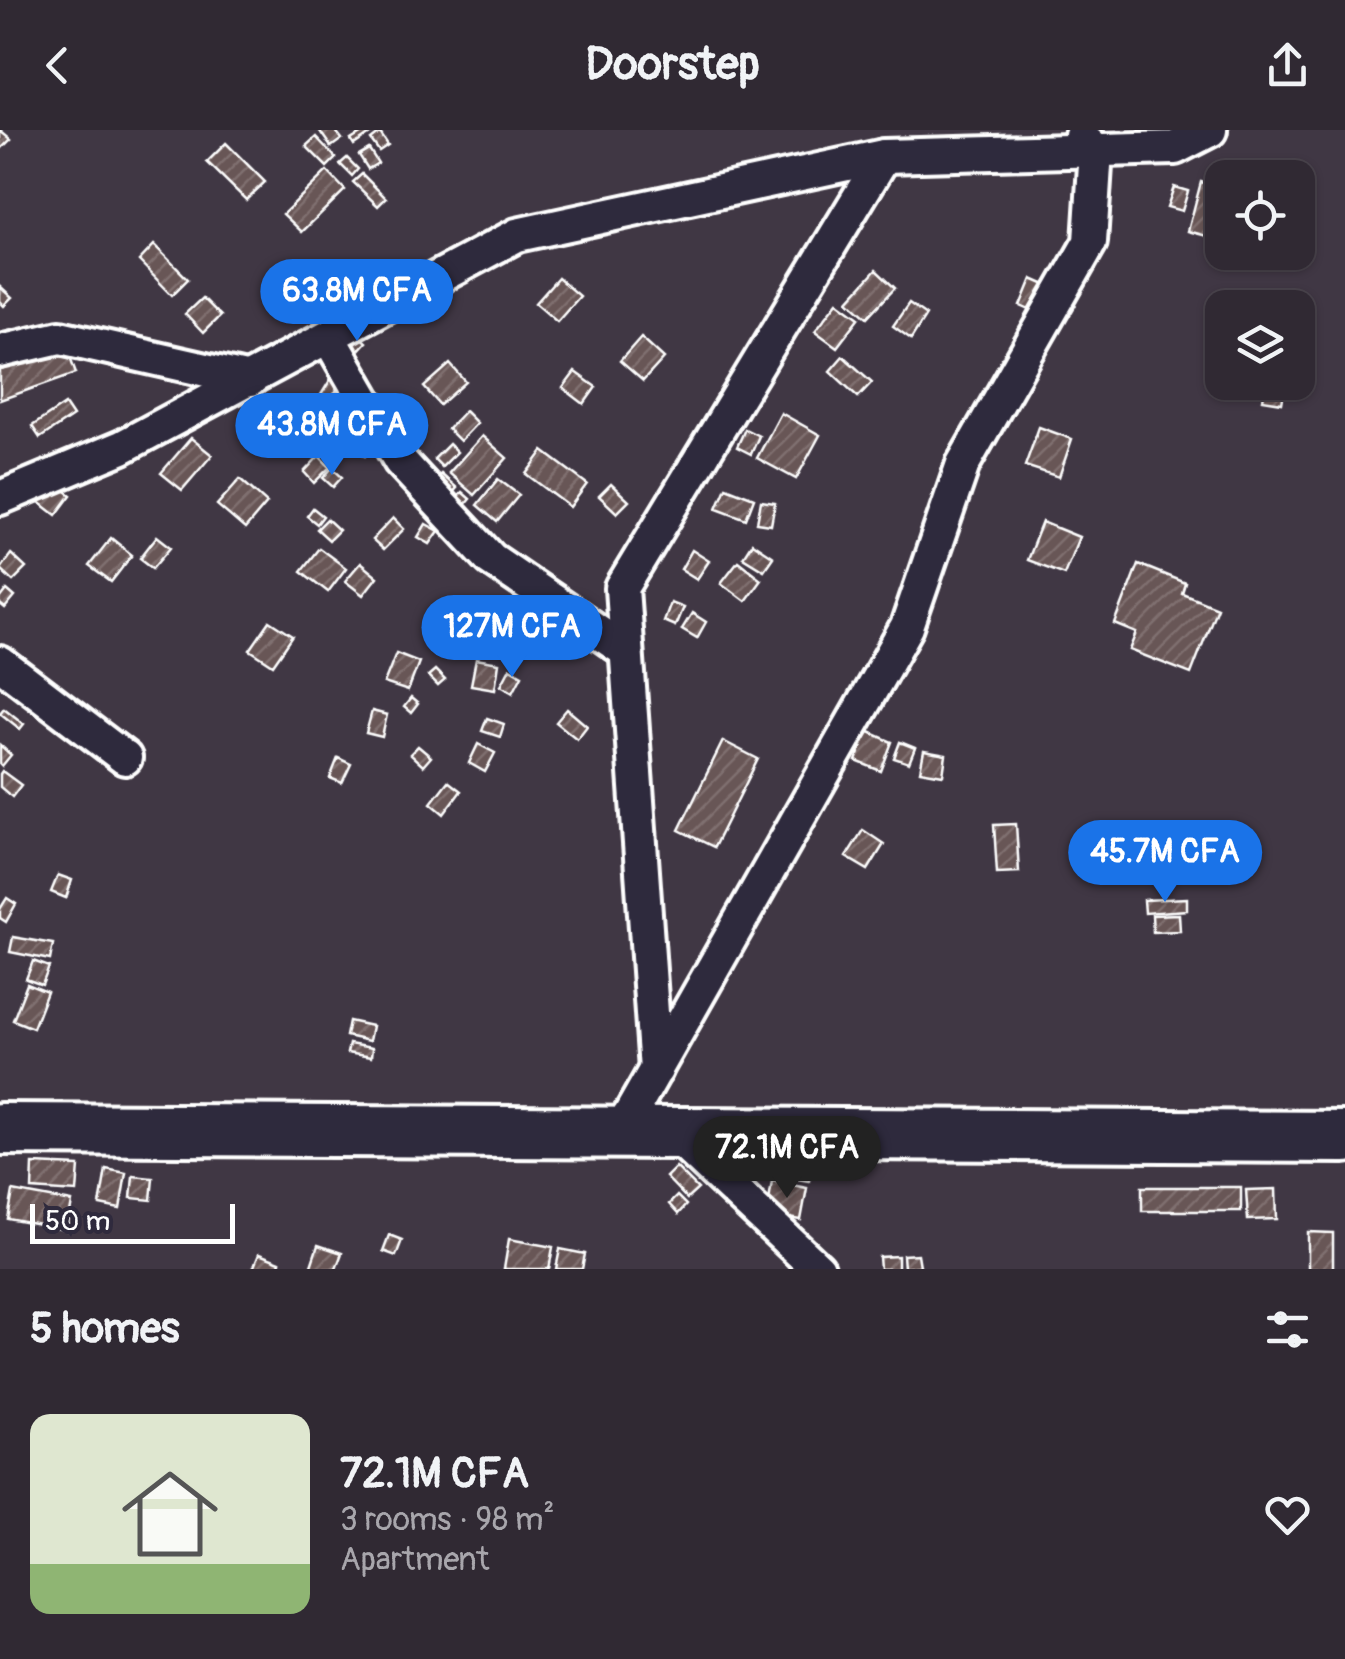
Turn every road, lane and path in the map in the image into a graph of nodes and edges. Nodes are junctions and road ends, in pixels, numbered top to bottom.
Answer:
1 (1210, 130) edge
2 (1085, 140) edge
3 (884, 156) junction
4 (330, 338) junction
5 (0, 351) edge
6 (250, 380) junction
7 (0, 498) edge
8 (626, 651) junction
9 (0, 664) edge
10 (126, 758) dead end
11 (656, 1070) junction
12 (0, 1130) edge
13 (620, 1134) junction
14 (674, 1134) junction
15 (1345, 1137) edge
16 (818, 1269) edge

1 - 2 street
2 - 3 street
2 - 11 street
3 - 4 street
3 - 8 street
4 - 6 street
4 - 8 street
5 - 6 street
6 - 7 street
8 - 11 street
9 - 10 street
11 - 13 street
12 - 13 main road
13 - 14 main road
14 - 15 main road
14 - 16 street

